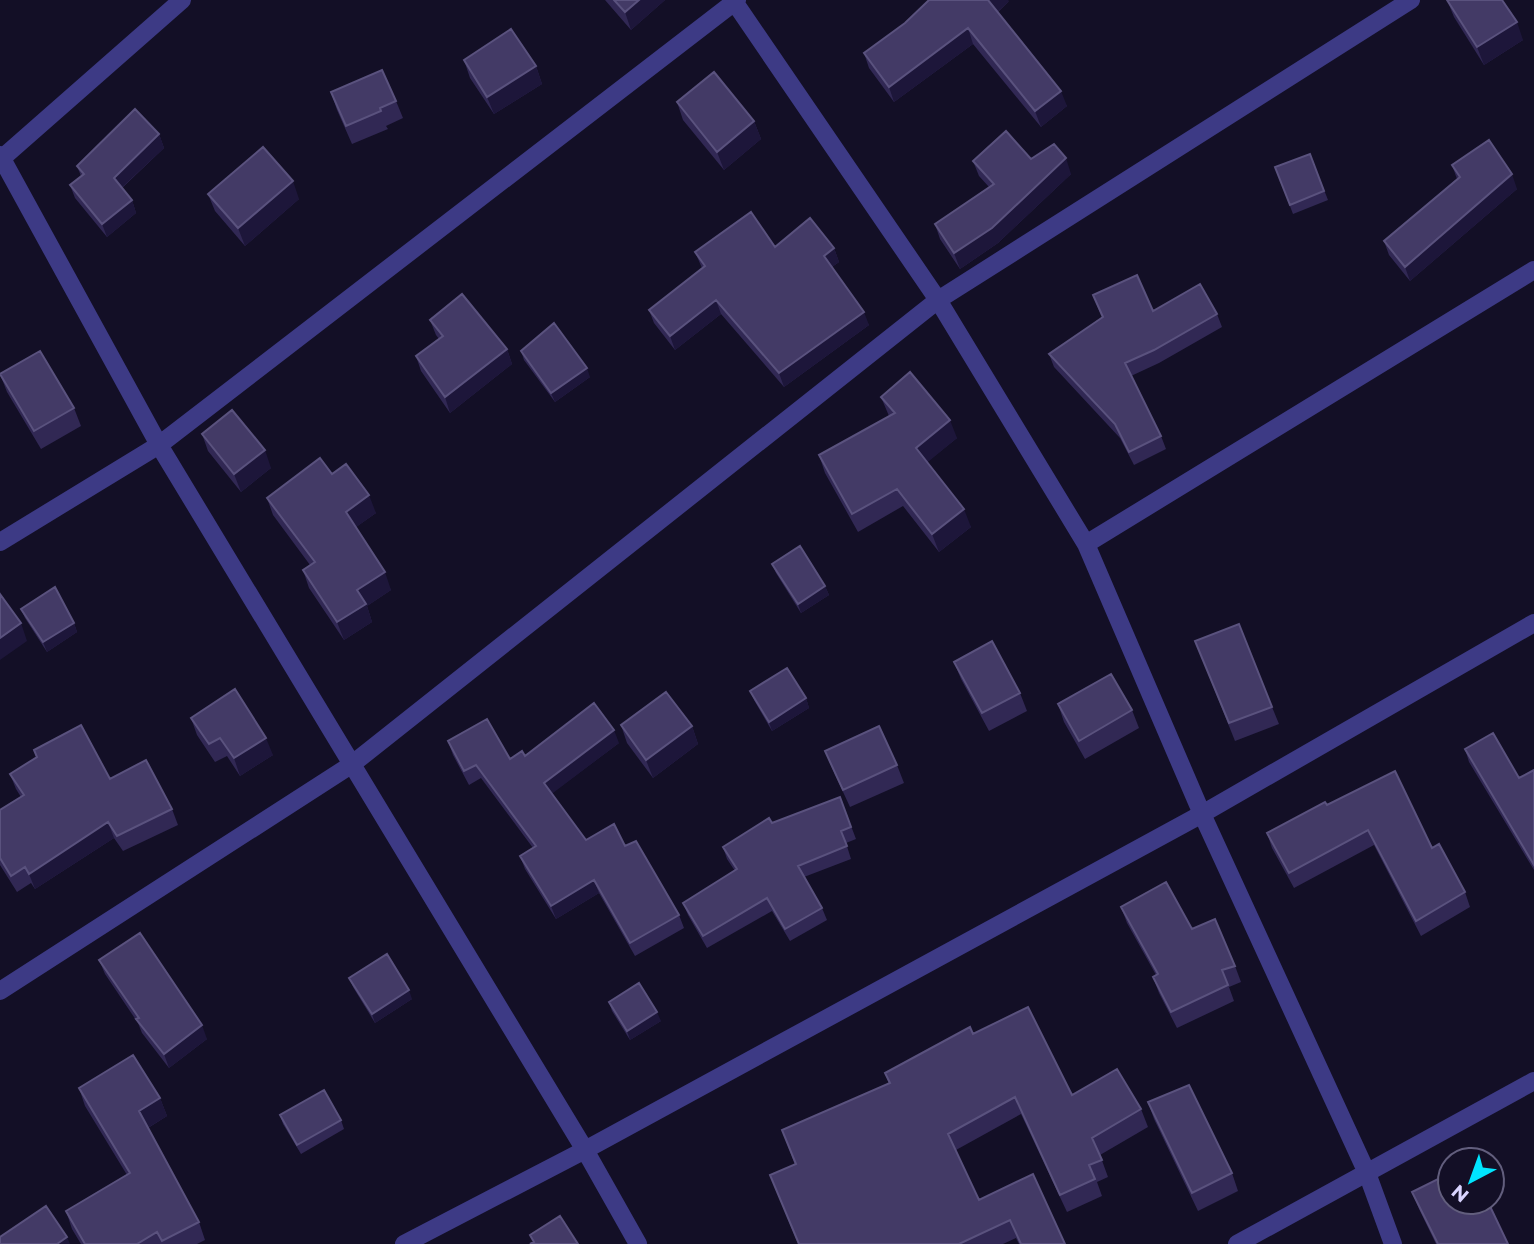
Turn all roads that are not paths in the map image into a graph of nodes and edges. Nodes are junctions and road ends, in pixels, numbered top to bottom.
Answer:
1 (182, 0) edge
2 (1411, 0) edge
3 (735, 1) edge
4 (1, 158) edge
5 (1534, 270) edge
6 (938, 300) junction
7 (159, 445) junction
8 (0, 542) edge
9 (1086, 544) junction
10 (1534, 624) edge
11 (351, 765) junction
12 (1202, 814) junction
13 (0, 991) edge
14 (1534, 1080) edge
15 (585, 1150) junction
16 (1367, 1173) junction
17 (404, 1244) edge
18 (638, 1244) edge
19 (1237, 1244) edge
20 (1393, 1244) edge

1 - 4 street
2 - 6 street
3 - 6 street
3 - 7 street
4 - 7 street
5 - 9 street
6 - 9 street
6 - 11 street
7 - 8 street
7 - 11 street
9 - 12 street
10 - 12 street
11 - 13 street
11 - 15 street
12 - 15 street
12 - 16 street
14 - 16 street
15 - 17 street
15 - 18 street
16 - 19 street
16 - 20 street

